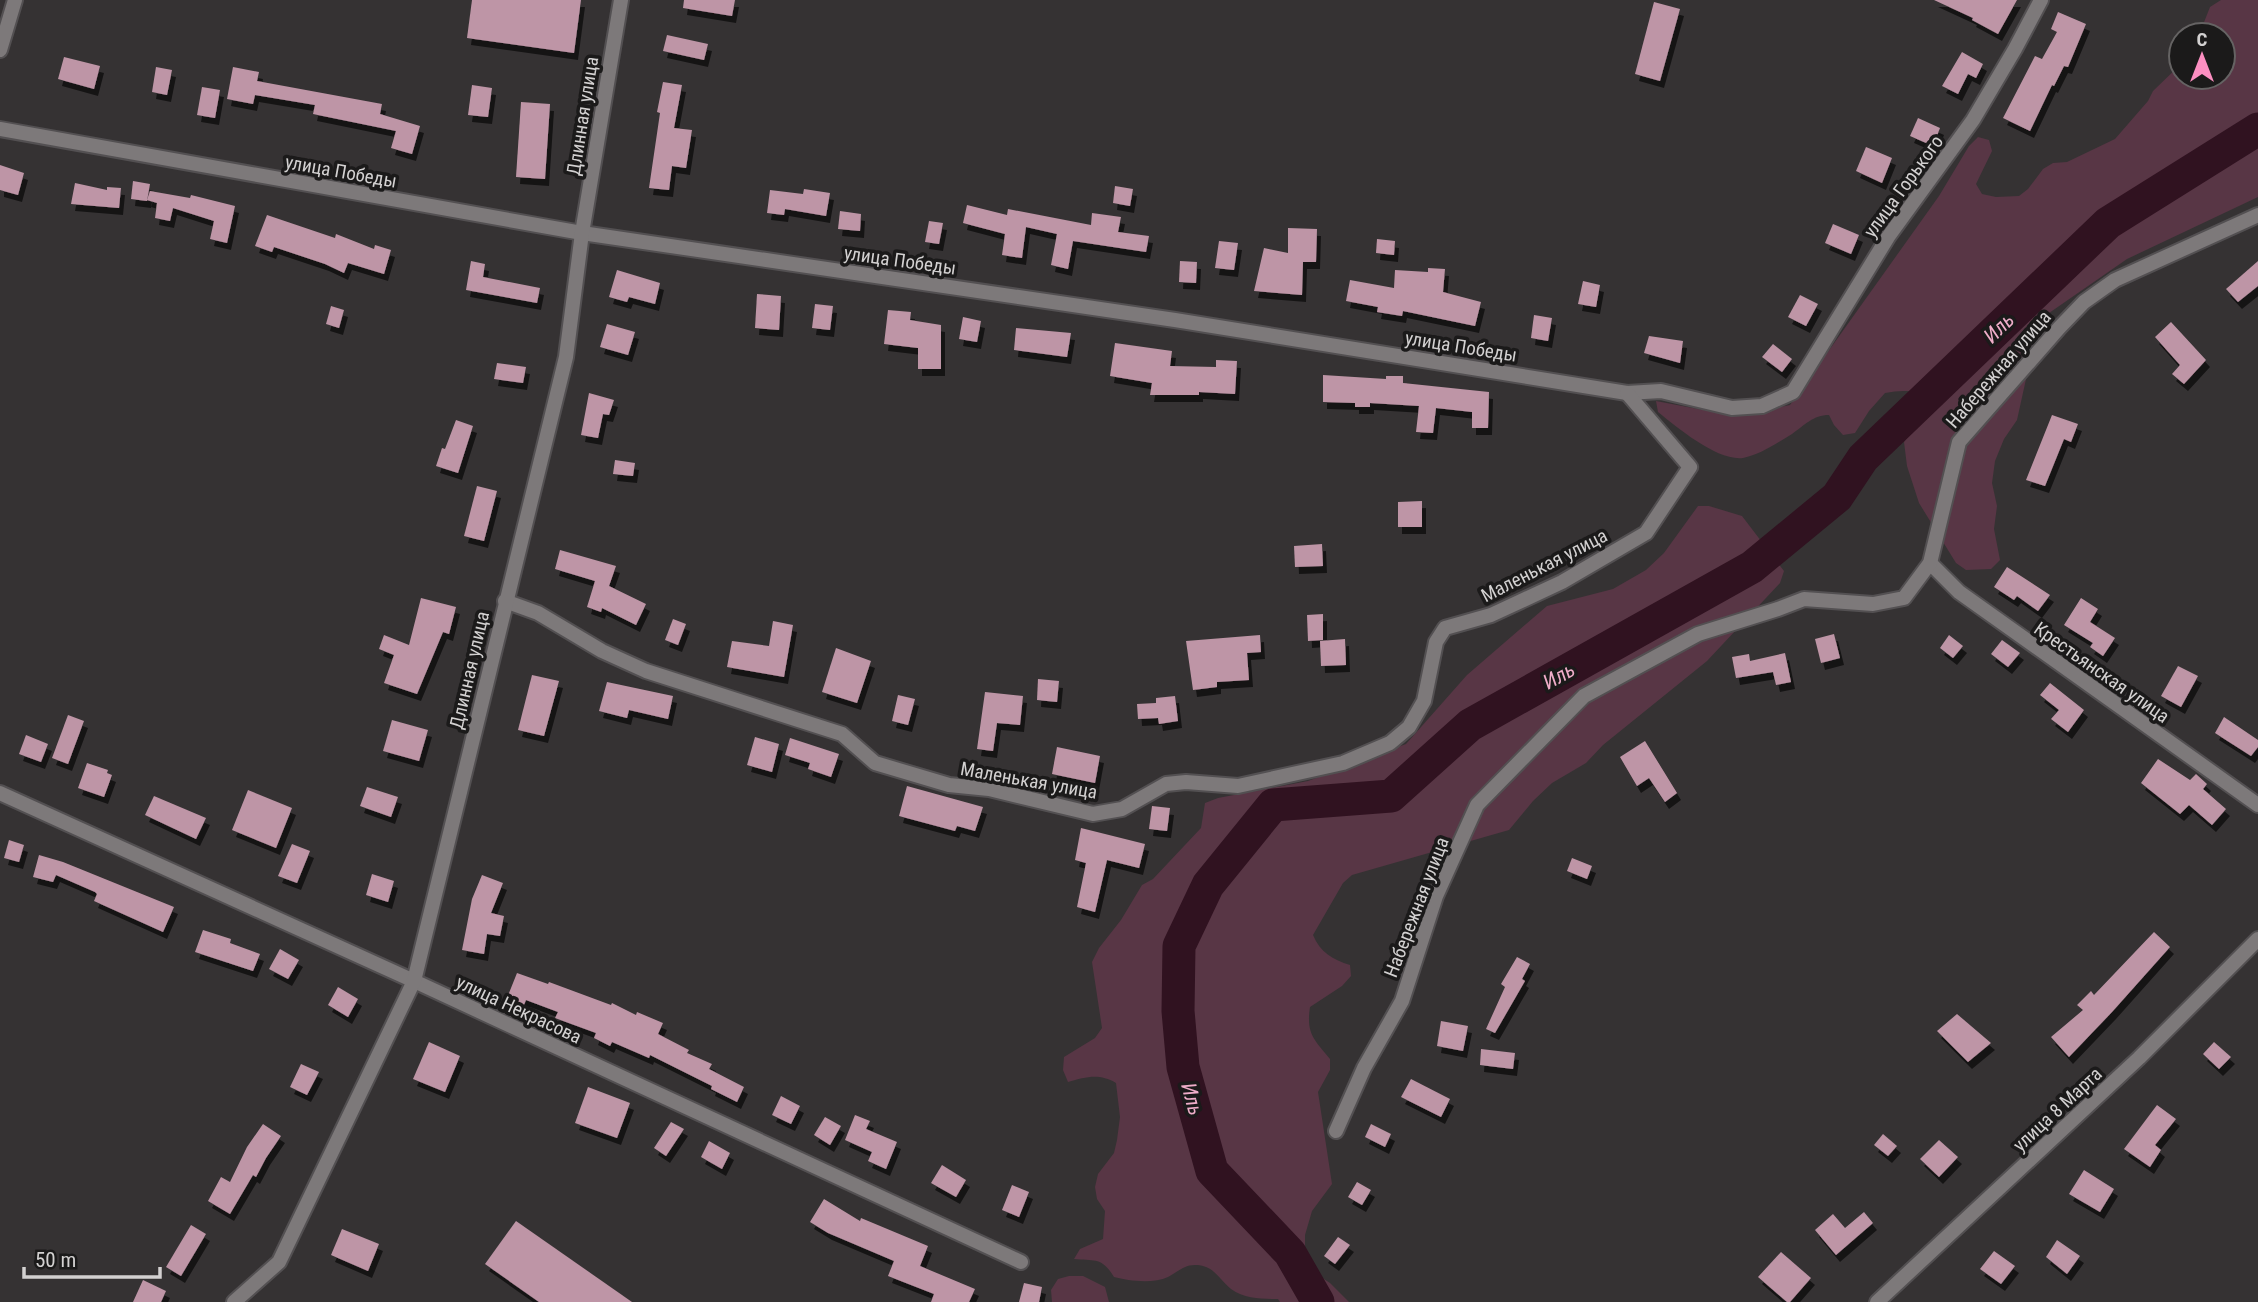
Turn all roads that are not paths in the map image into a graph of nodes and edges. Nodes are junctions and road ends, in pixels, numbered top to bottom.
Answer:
1 (15, 0) edge
2 (621, 0) edge
3 (2041, 0) edge
4 (0, 50) edge
5 (0, 130) edge
6 (2258, 215) edge
7 (582, 233) junction
8 (1793, 392) joint
9 (1627, 393) junction
10 (1930, 563) junction
11 (505, 601) junction
12 (0, 793) edge
13 (2258, 805) edge
14 (2258, 939) edge
15 (414, 981) junction
16 (1336, 1131) dead end
17 (1021, 1262) dead end
18 (234, 1302) edge
19 (1877, 1302) edge

1 - 4 street
2 - 7 street, Длинная улица
3 - 8 street, улица Горького
5 - 7 street, улица Победы
6 - 10 street, Набережная улица
7 - 9 street, улица Победы
7 - 11 street, Длинная улица
8 - 9 street, улица Победы
9 - 11 street, Маленькая улица
10 - 13 street, Крестьянская улица
10 - 16 street, Набережная улица
11 - 15 street, Длинная улица
12 - 15 street, улица Некрасова
14 - 19 street, улица 8 Марта
15 - 17 street, улица Некрасова
15 - 18 street, Длинная улица

